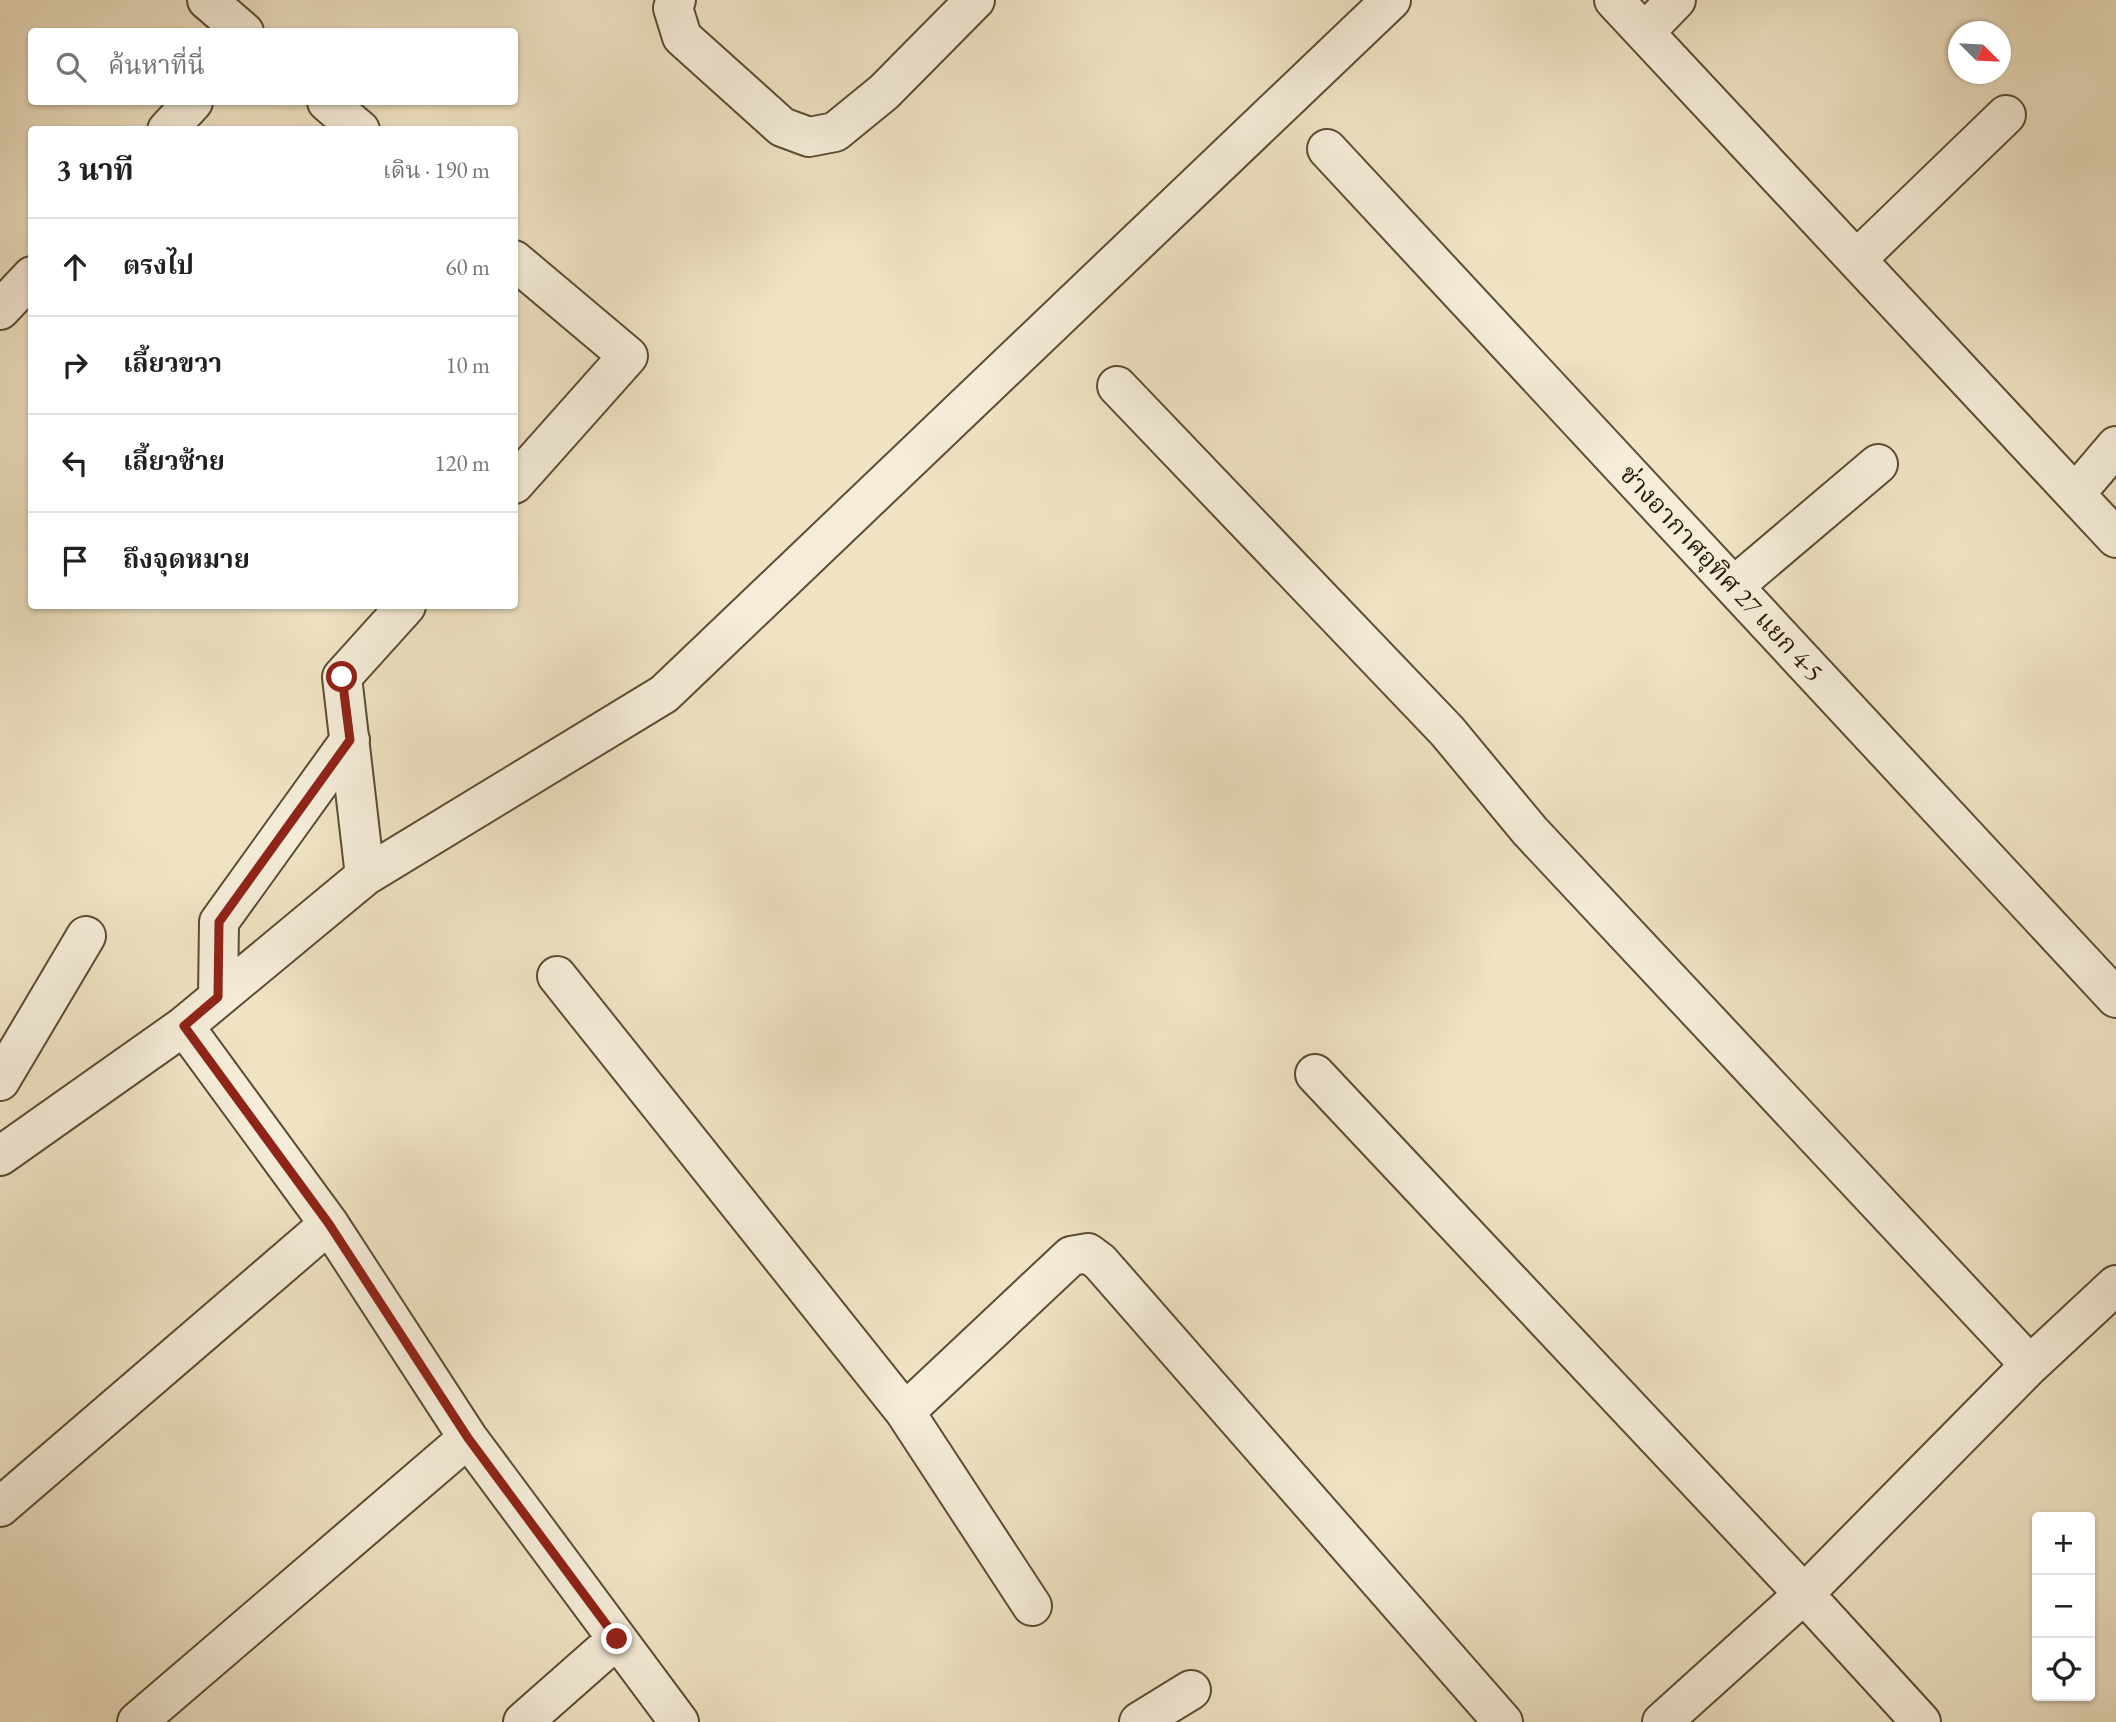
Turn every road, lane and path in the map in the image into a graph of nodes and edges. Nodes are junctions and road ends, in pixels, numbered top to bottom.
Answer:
1 (207, 0) edge
2 (677, 0) edge
3 (975, 0) edge
4 (1391, 0) edge
5 (1614, 0) edge
6 (1676, 0) edge
7 (239, 28) edge
8 (1644, 32) junction
9 (190, 105) edge
10 (331, 105) edge
11 (2006, 115) dead end
12 (171, 126) edge
13 (355, 126) edge
14 (1328, 149) dead end
15 (1857, 259) junction
16 (518, 263) edge
17 (28, 280) edge
18 (0, 310) edge
19 (1117, 386) dead end
20 (2116, 446) edge
21 (1878, 464) dead end
22 (518, 480) edge
23 (2076, 493) junction
24 (2116, 538) edge
25 (1734, 586) junction
26 (403, 609) edge
27 (350, 740) junction
28 (365, 876) junction
29 (86, 936) dead end
30 (557, 976) dead end
31 (218, 997) junction
32 (2116, 998) edge
33 (184, 1026) junction
34 (1315, 1074) dead end
35 (0, 1082) edge
36 (0, 1156) edge
37 (329, 1224) junction
38 (2116, 1285) edge
39 (2030, 1365) junction
40 (905, 1412) junction
41 (468, 1438) junction
42 (0, 1507) edge
43 (1804, 1594) junction
44 (1032, 1606) dead end
45 (617, 1639) junction
46 (1191, 1690) dead end
47 (137, 1722) edge
48 (523, 1722) edge
49 (679, 1722) edge
50 (1139, 1722) edge
51 (1503, 1722) edge
52 (1662, 1722) edge
53 (1921, 1722) edge

1 - 7 street
2 - 3 street
4 - 28 street
5 - 8 street
6 - 8 street
8 - 15 street
9 - 12 street
10 - 13 street
11 - 15 street
14 - 25 street, ช่างอากาศอุทิศ 27 แยก 4-5
15 - 23 street
16 - 22 street
17 - 18 street
19 - 39 street
20 - 23 street
21 - 25 street
23 - 24 street
25 - 32 street, ช่างอากาศอุทิศ 27 แยก 4-5
26 - 27 street
27 - 28 street
27 - 31 street
28 - 31 street
29 - 35 street
30 - 40 street
31 - 33 street
33 - 36 street
33 - 37 street
34 - 43 street
37 - 41 street
37 - 42 street
38 - 39 street
39 - 43 street
40 - 44 street
40 - 51 street
41 - 45 street
41 - 47 street
43 - 52 street
43 - 53 street
45 - 48 street
45 - 49 street
46 - 50 street

